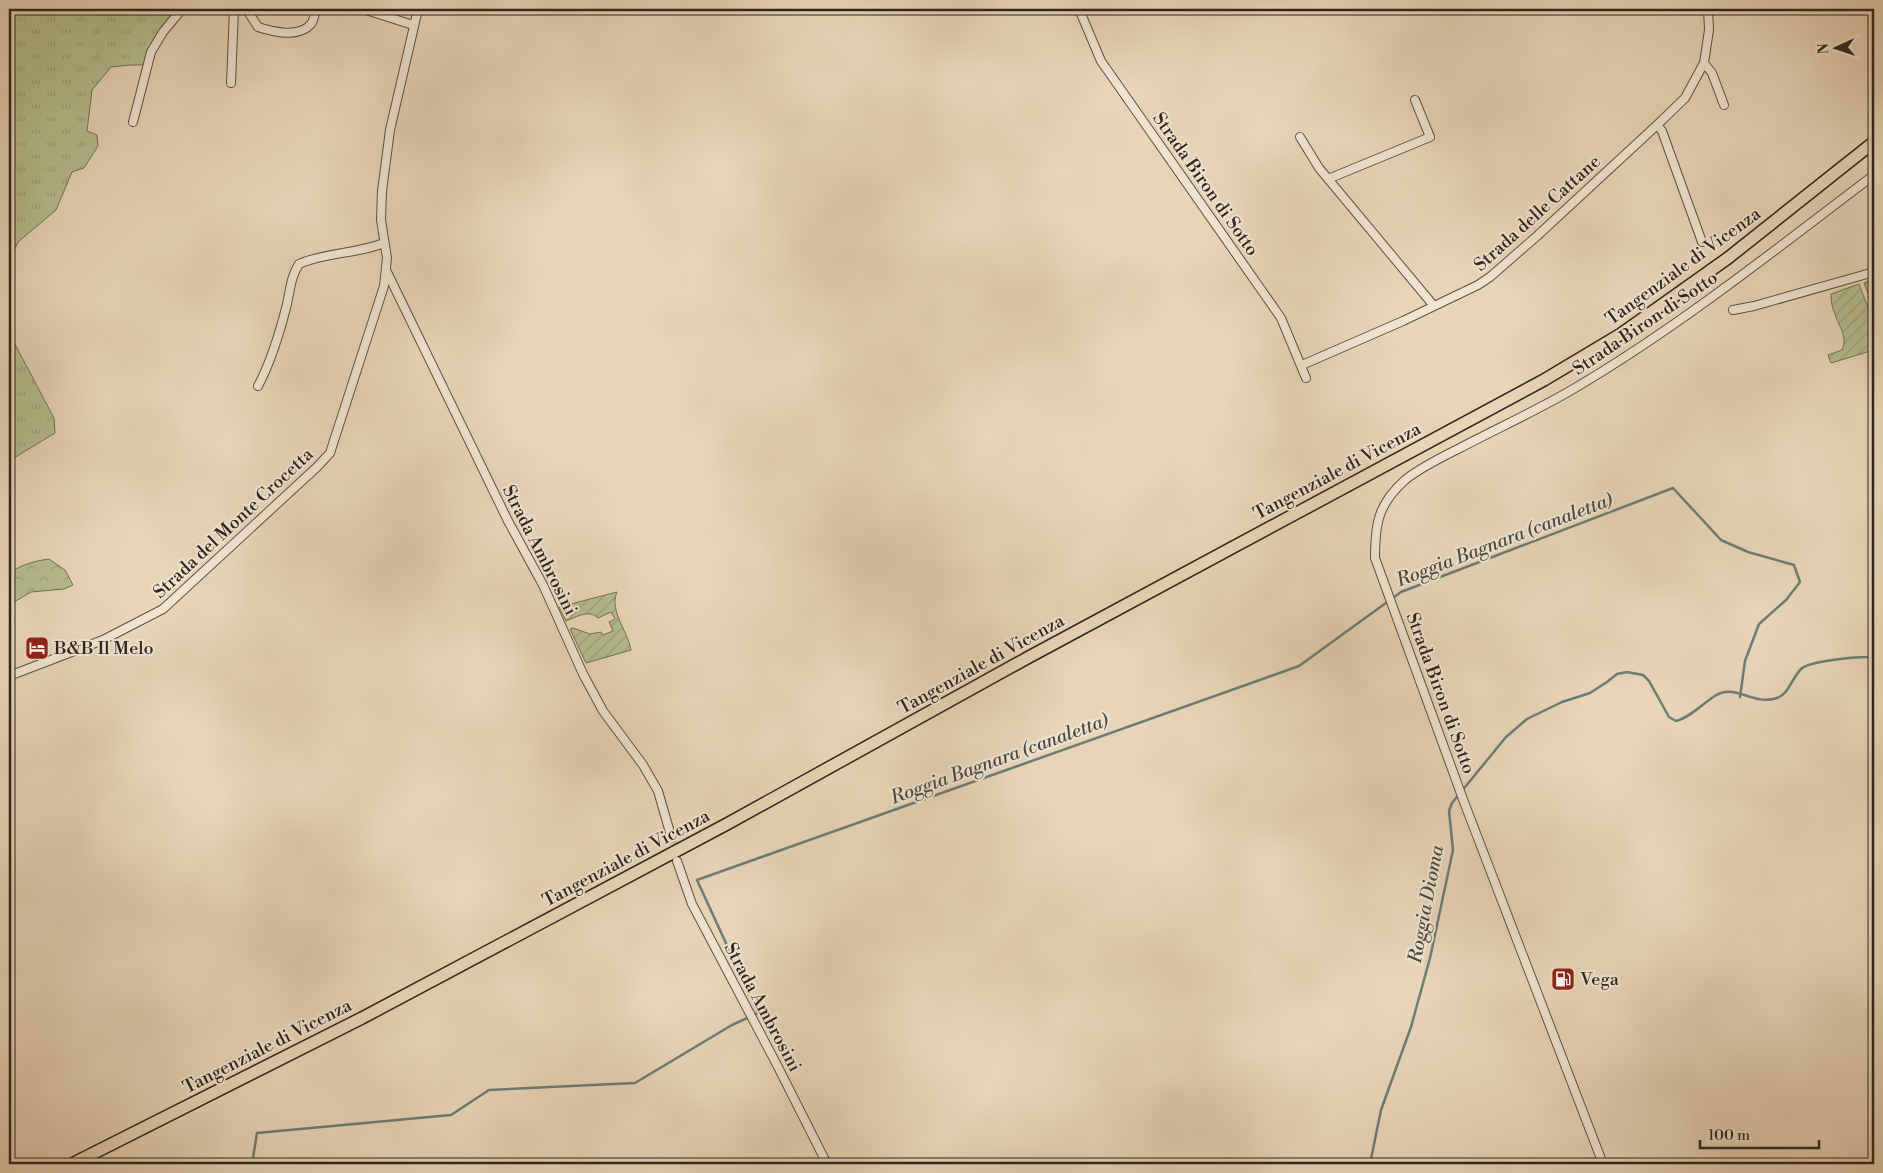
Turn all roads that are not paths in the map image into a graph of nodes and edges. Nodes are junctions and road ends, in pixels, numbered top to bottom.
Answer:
1 (182, 9) edge
2 (235, 9) edge
3 (316, 9) edge
4 (363, 9) edge
5 (418, 9) edge
6 (1079, 9) edge
7 (1708, 9) edge
8 (413, 25) junction
9 (1704, 63) junction
10 (231, 83) dead end
11 (1416, 100) dead end
12 (1724, 105) dead end
13 (133, 122) dead end
14 (1657, 126) junction
15 (1300, 137) dead end
16 (1874, 142) edge
17 (1874, 175) edge
18 (1328, 179) junction
19 (1702, 242) dead end
20 (384, 243) junction
21 (387, 272) junction
22 (1874, 272) edge
23 (1434, 306) junction
24 (1733, 310) dead end
25 (1302, 365) junction
26 (1306, 378) dead end
27 (258, 386) dead end
28 (9, 676) edge
29 (671, 836) tunnel mouth
30 (677, 861) tunnel mouth
31 (72, 1164) edge
32 (826, 1164) edge
33 (1603, 1164) edge

1 - 13 street
2 - 3 street
2 - 10 street
4 - 8 street
5 - 8 street
6 - 25 street, Strada Biron di Sotto
7 - 9 street, Strada delle Cattane
8 - 20 street
9 - 12 street
9 - 14 street, Strada delle Cattane
11 - 18 street
14 - 19 street
14 - 23 street, Strada delle Cattane
15 - 18 street
16 - 31 highway, Tangenziale di Vicenza
17 - 33 street, Strada Biron di Sotto
18 - 23 street
20 - 21 street
20 - 27 street
21 - 28 street, Strada del Monte Crocetta
21 - 29 street, Strada Ambrosini
22 - 24 street
23 - 25 street, Strada delle Cattane
25 - 26 street, Strada Biron di Sotto
30 - 32 street, Strada Ambrosini

